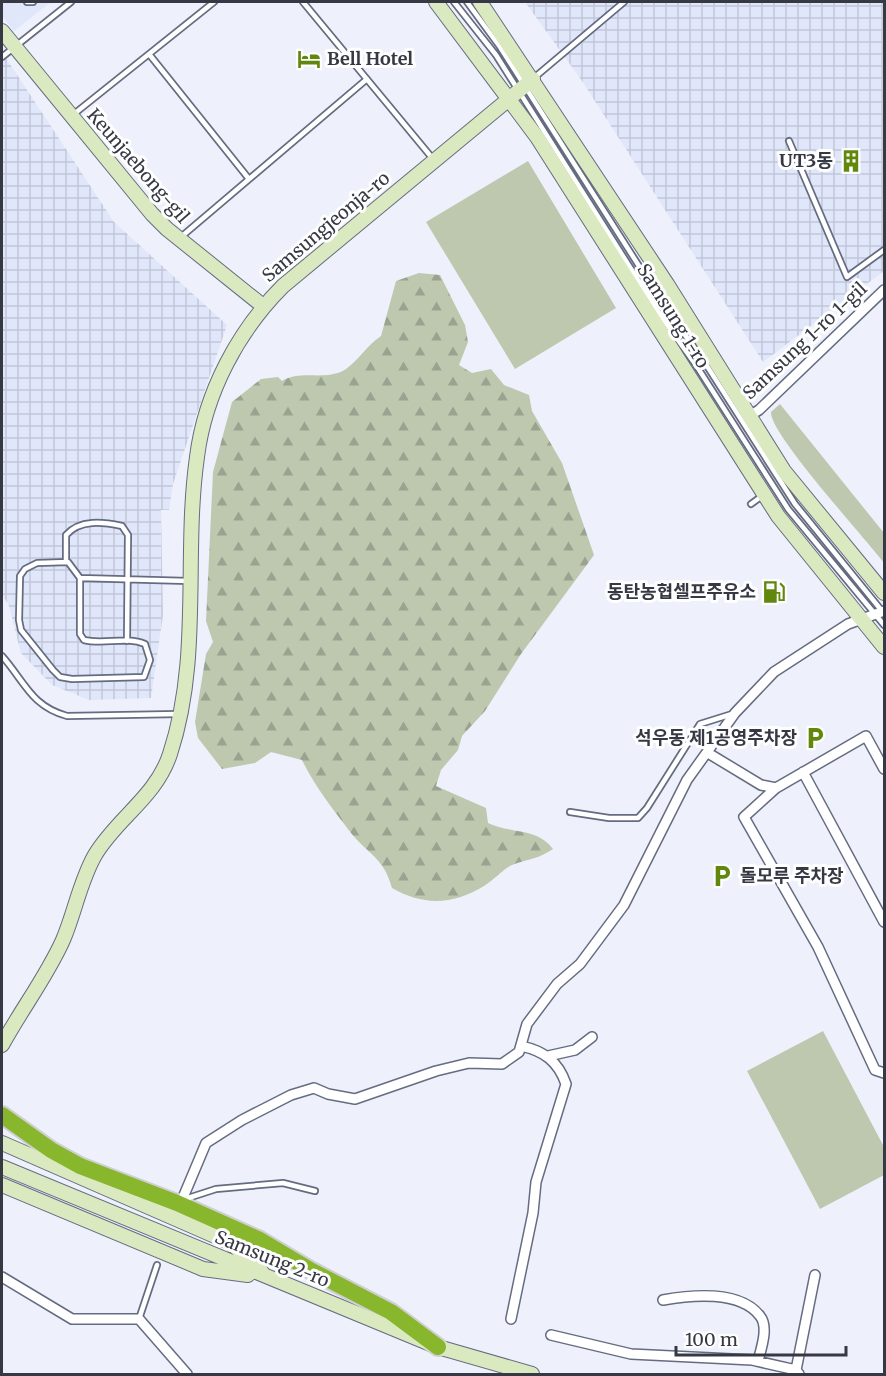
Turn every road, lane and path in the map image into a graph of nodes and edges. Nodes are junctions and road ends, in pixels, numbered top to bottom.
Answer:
1 (27, 2) edge
2 (33, 2) edge
3 (71, 2) edge
4 (214, 2) edge
5 (303, 2) edge
6 (436, 2) edge
7 (454, 2) edge
8 (467, 2) edge
9 (480, 2) edge
10 (624, 2) edge
11 (2, 31) edge
12 (14, 46) junction
13 (149, 54) junction
14 (2, 57) edge
15 (367, 79) junction
16 (522, 89) junction
17 (71, 117) junction
18 (789, 141) dead end
19 (434, 159) junction
20 (249, 179) junction
21 (178, 238) junction
22 (885, 250) edge
23 (885, 290) edge
24 (263, 306) junction
25 (749, 416) junction
26 (764, 495) junction
27 (751, 504) dead end
28 (66, 562) junction
29 (80, 578) junction
30 (127, 580) junction
31 (192, 581) junction
32 (885, 593) edge
33 (882, 612) edge
34 (860, 618) junction
35 (885, 625) edge
36 (127, 641) junction
37 (885, 646) edge
38 (2, 656) edge
39 (735, 713) junction
40 (182, 714) junction
41 (708, 753) junction
42 (885, 769) edge
43 (803, 772) junction
44 (776, 788) junction
45 (570, 812) dead end
46 (885, 922) edge
47 (592, 1037) dead end
48 (2, 1045) edge
49 (521, 1046) junction
50 (548, 1056) junction
51 (885, 1073) edge
52 (2, 1115) edge
53 (2, 1143) edge
54 (2, 1167) edge
55 (2, 1185) edge
56 (315, 1191) dead end
57 (2, 1193) edge
58 (32, 1198) junction
59 (182, 1200) joint
60 (157, 1265) dead end
61 (815, 1275) dead end
62 (2, 1277) edge
63 (268, 1278) junction
64 (663, 1299) dead end
65 (140, 1319) junction
66 (511, 1320) dead end
67 (551, 1335) dead end
68 (438, 1347) junction
69 (758, 1361) junction
70 (797, 1372) edge
71 (187, 1374) edge
72 (532, 1374) edge

1 - 2 lane
3 - 12 lane
4 - 13 lane, Keunjaebong-gil
5 - 15 lane
6 - 16 street, Samsung 1-ro
7 - 16 lane
8 - 16 lane
9 - 16 street, Samsung 1-ro
10 - 16 lane
11 - 12 street, Keunjaebong-gil
12 - 14 lane
12 - 17 street, Keunjaebong-gil
13 - 17 lane, Keunjaebong-gil
13 - 20 lane
15 - 19 lane
15 - 20 lane, Keunjaebong-gil
16 - 19 street, Samsungjeonja-ro
16 - 25 street, Samsung 1-ro
16 - 26 street, Samsung 1-ro
16 - 33 lane
16 - 33 lane
17 - 21 street, Keunjaebong-gil
18 - 22 lane
19 - 24 street, Samsungjeonja-ro
20 - 21 lane, Keunjaebong-gil
21 - 24 street, Keunjaebong-gil
23 - 25 street, Samsung 1-ro 1-gil
24 - 31 street, Samsungjeonja-ro
25 - 32 street, Samsung 1-ro
26 - 27 lane
26 - 34 street, Samsung 1-ro
28 - 29 lane
28 - 30 lane
28 - 36 lane
29 - 30 lane
29 - 36 lane
30 - 31 lane
30 - 36 lane
31 - 40 street, Samsungjeonja-ro
33 - 34 street
33 - 35 lane
34 - 37 street, Samsung 1-ro
34 - 39 street
38 - 40 lane
39 - 41 street
39 - 45 lane
40 - 48 street, Samsungjeonja-ro
41 - 44 street
41 - 49 street
42 - 43 street
43 - 44 street
43 - 46 street
44 - 51 street
47 - 50 street
49 - 50 street
49 - 59 street
50 - 66 street
52 - 68 highway
53 - 63 street
54 - 63 street, Samsung 2-ro
55 - 58 street
56 - 59 lane
57 - 58 street
58 - 63 street
60 - 65 lane
61 - 70 street
62 - 65 street
63 - 68 street, Samsung 2-ro
64 - 69 street
65 - 71 street
67 - 69 street
68 - 72 street, Samsung 2-ro
69 - 70 street

